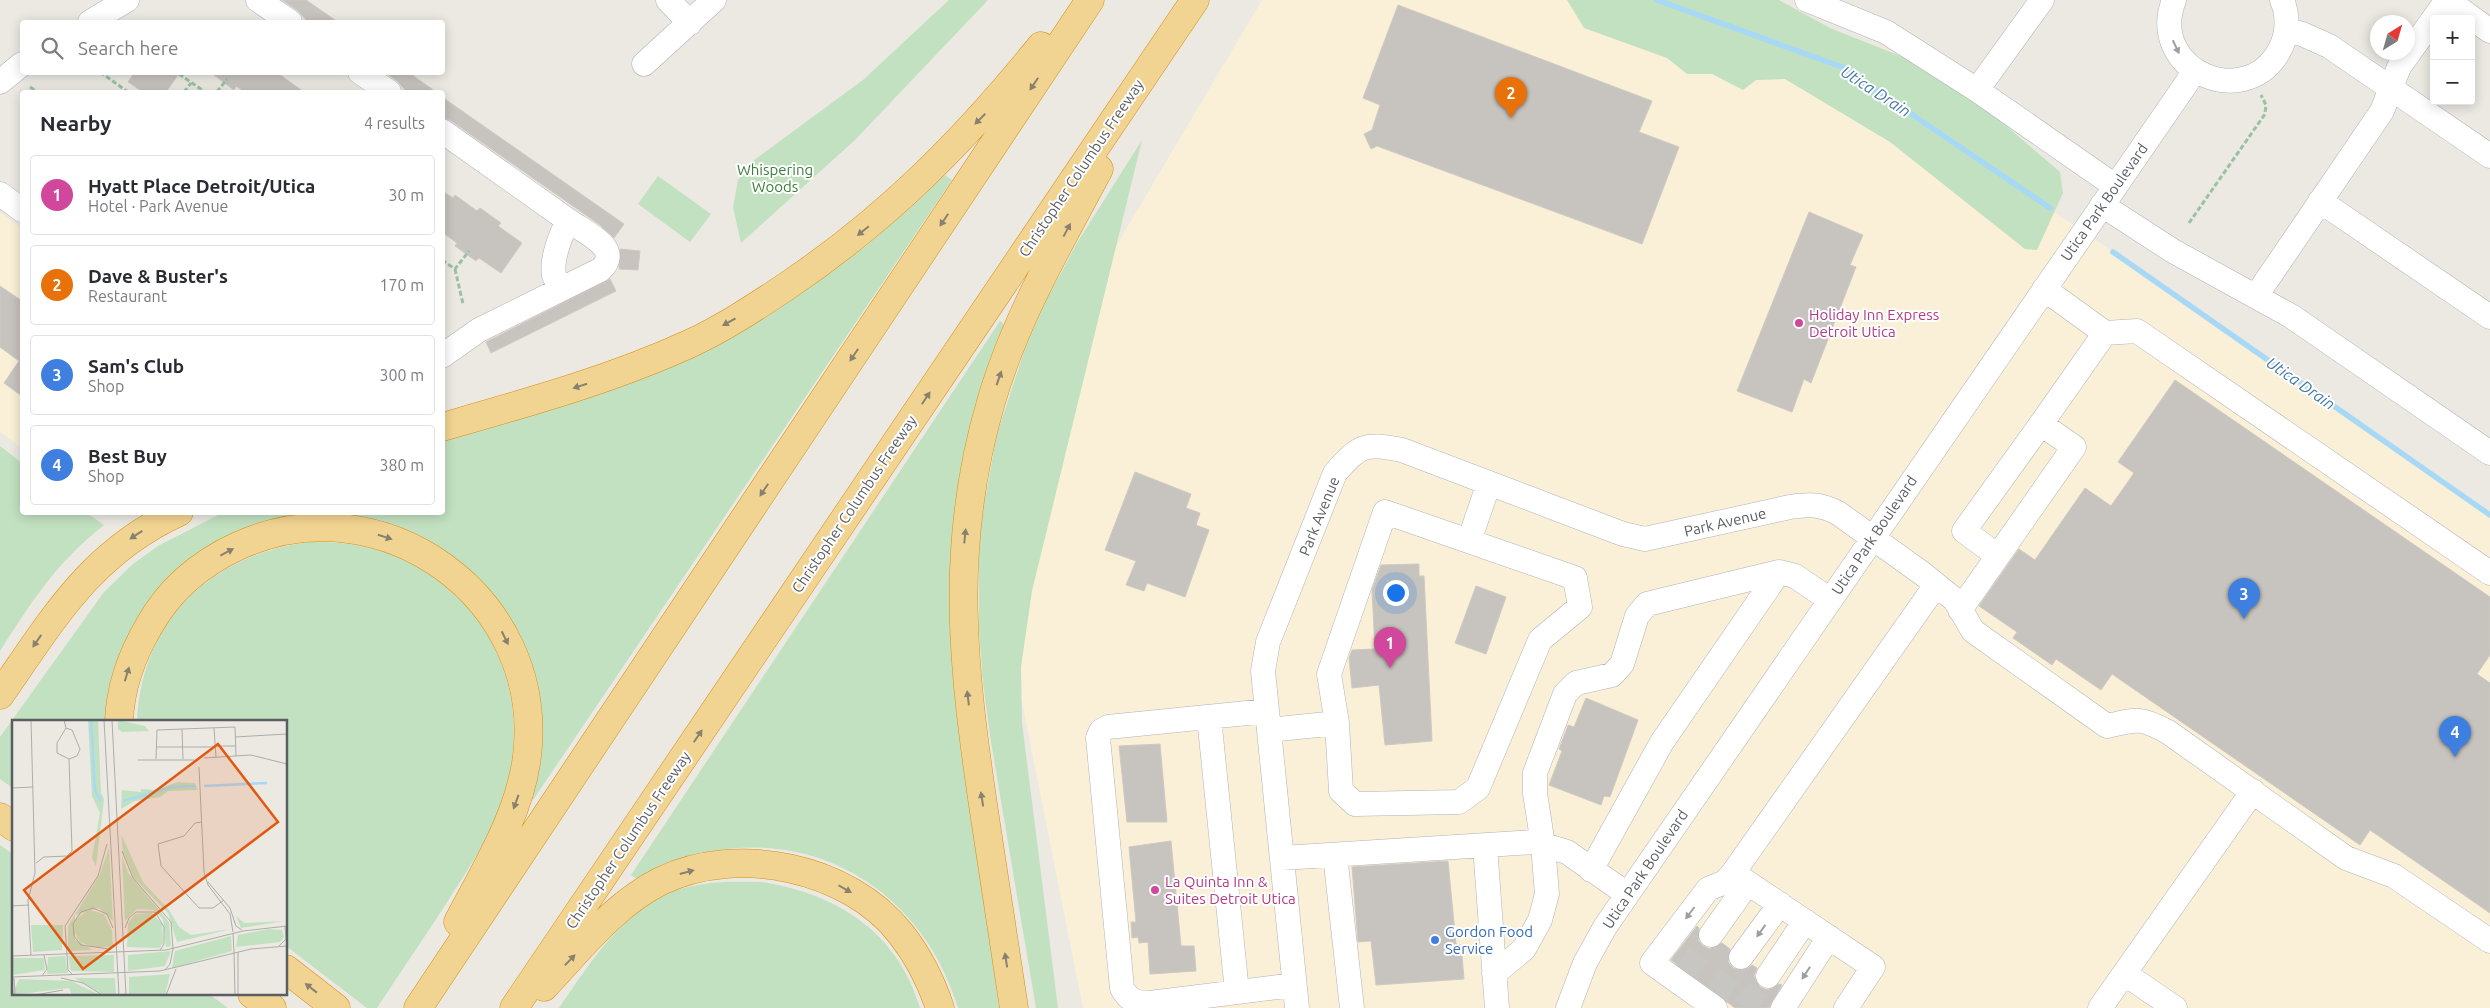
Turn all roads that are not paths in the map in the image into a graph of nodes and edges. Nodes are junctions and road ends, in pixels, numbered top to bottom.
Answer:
1 (127, 0) edge
2 (258, 0) edge
3 (668, 0) edge
4 (714, 0) edge
5 (1078, 0) edge
6 (1090, 0) edge
7 (1195, 0) edge
8 (1806, 0) edge
9 (2174, 0) edge
10 (2282, 0) edge
11 (2444, 1) edge
12 (2034, 3) edge
13 (93, 20) edge
14 (287, 20) edge
15 (690, 23) junction
16 (2286, 30) junction
17 (2490, 31) edge
18 (1168, 40) junction
19 (644, 64) dead end
20 (20, 66) edge
21 (2196, 71) junction
22 (364, 75) edge
23 (0, 82) edge
24 (2391, 88) junction
25 (386, 90) edge
26 (1977, 90) junction
27 (445, 133) edge
28 (2490, 156) edge
29 (0, 194) edge
30 (2108, 195) junction
31 (2320, 201) junction
32 (20, 209) edge
33 (569, 220) junction
34 (561, 289) junction
35 (2044, 290) junction
36 (2256, 296) junction
37 (2490, 317) edge
38 (2105, 333) junction
39 (445, 354) edge
40 (2041, 424) junction
41 (445, 426) edge
42 (2490, 453) edge
43 (1489, 483) junction
44 (173, 515) edge
45 (1872, 538) junction
46 (1469, 541) junction
47 (1998, 556) junction
48 (1779, 572) junction
49 (2490, 573) edge
50 (1936, 585) junction
51 (1830, 600) junction
52 (1960, 610) junction
53 (0, 695) edge
54 (1209, 717) junction
55 (119, 720) edge
56 (1268, 720) junction
57 (1336, 723) junction
58 (2253, 791) junction
59 (0, 817) edge
60 (12, 825) edge
61 (1543, 845) junction
62 (1485, 846) junction
63 (1336, 854) junction
64 (1282, 858) junction
65 (1591, 870) junction
66 (1740, 878) junction
67 (1627, 894) junction
68 (1780, 904) junction
69 (1805, 921) junction
70 (1711, 936) tunnel mouth
71 (1829, 937) junction
72 (2490, 941) edge
73 (1741, 957) tunnel mouth
74 (288, 971) edge
75 (1494, 974) junction
76 (2125, 974) junction
77 (1768, 976) tunnel mouth
78 (1237, 992) junction
79 (255, 996) edge
80 (1296, 997) edge
81 (1713, 1002) edge
82 (2164, 1005) edge
83 (272, 1008) edge
84 (336, 1008) edge
85 (417, 1008) edge
86 (514, 1008) edge
87 (524, 1008) edge
88 (940, 1008) edge
89 (1014, 1008) edge
90 (1352, 1008) edge
91 (1497, 1008) edge
92 (1568, 1008) edge
93 (1783, 1008) edge
94 (1846, 1008) edge
95 (2100, 1008) edge

1 - 13 street
2 - 14 street
3 - 15 street
4 - 15 street
5 -> 41 highway
6 -> 85 highway
7 - 18 highway, Christopher Columbus Freeway
8 - 26 street
9 -> 21 street
10 - 16 street
11 - 17 street
11 - 24 street
12 - 26 street
15 - 19 street
16 - 21 street
16 - 24 street
86 -> 18 highway, Christopher Columbus Freeway
89 -> 18 highway
20 - 23 street
21 - 30 street, Utica Park Boulevard
22 - 25 street
24 - 28 street
24 - 31 street
26 - 30 street
27 - 33 street
29 - 32 street
30 - 35 street, Utica Park Boulevard
30 - 36 street
31 - 36 street
31 - 37 street
33 - 34 street
33 - 34 street
34 - 39 street
35 - 38 street
35 - 45 street, Utica Park Boulevard
36 - 42 street
38 - 40 street
38 - 49 street
40 - 47 street
40 - 47 street
43 - 45 street, Park Avenue
43 - 46 street
43 - 56 street, Park Avenue
44 -> 53 highway
45 - 50 street, Park Avenue
45 - 51 street, Utica Park Boulevard
46 - 57 street
46 - 57 street
47 - 52 street
48 - 51 street
48 - 61 street
48 - 65 street
50 - 52 street, Park Avenue
50 - 66 street
51 - 67 street, Utica Park Boulevard
52 - 58 street, Park Avenue
54 - 56 street
54 - 78 street
54 - 78 street
55 -> 85 highway
56 - 57 street
56 - 64 street, Park Avenue
58 - 72 street, Park Avenue
58 - 76 street
59 - 60 highway
61 - 62 street
61 - 65 street
61 - 75 street
62 - 63 street
62 - 75 street
63 - 64 street
63 - 90 street
64 - 80 street, Park Avenue
65 - 67 street
66 - 68 street
66 - 70 street
66 -> 81 street
67 - 92 street, Utica Park Boulevard
68 - 69 street
68 -> 73 street
69 - 71 street
69 - 77 street
71 -> 93 street
71 - 94 street
84 -> 74 highway
75 - 91 street
76 - 82 street
76 - 95 street
78 - 80 street
79 - 83 highway
87 -> 88 highway

